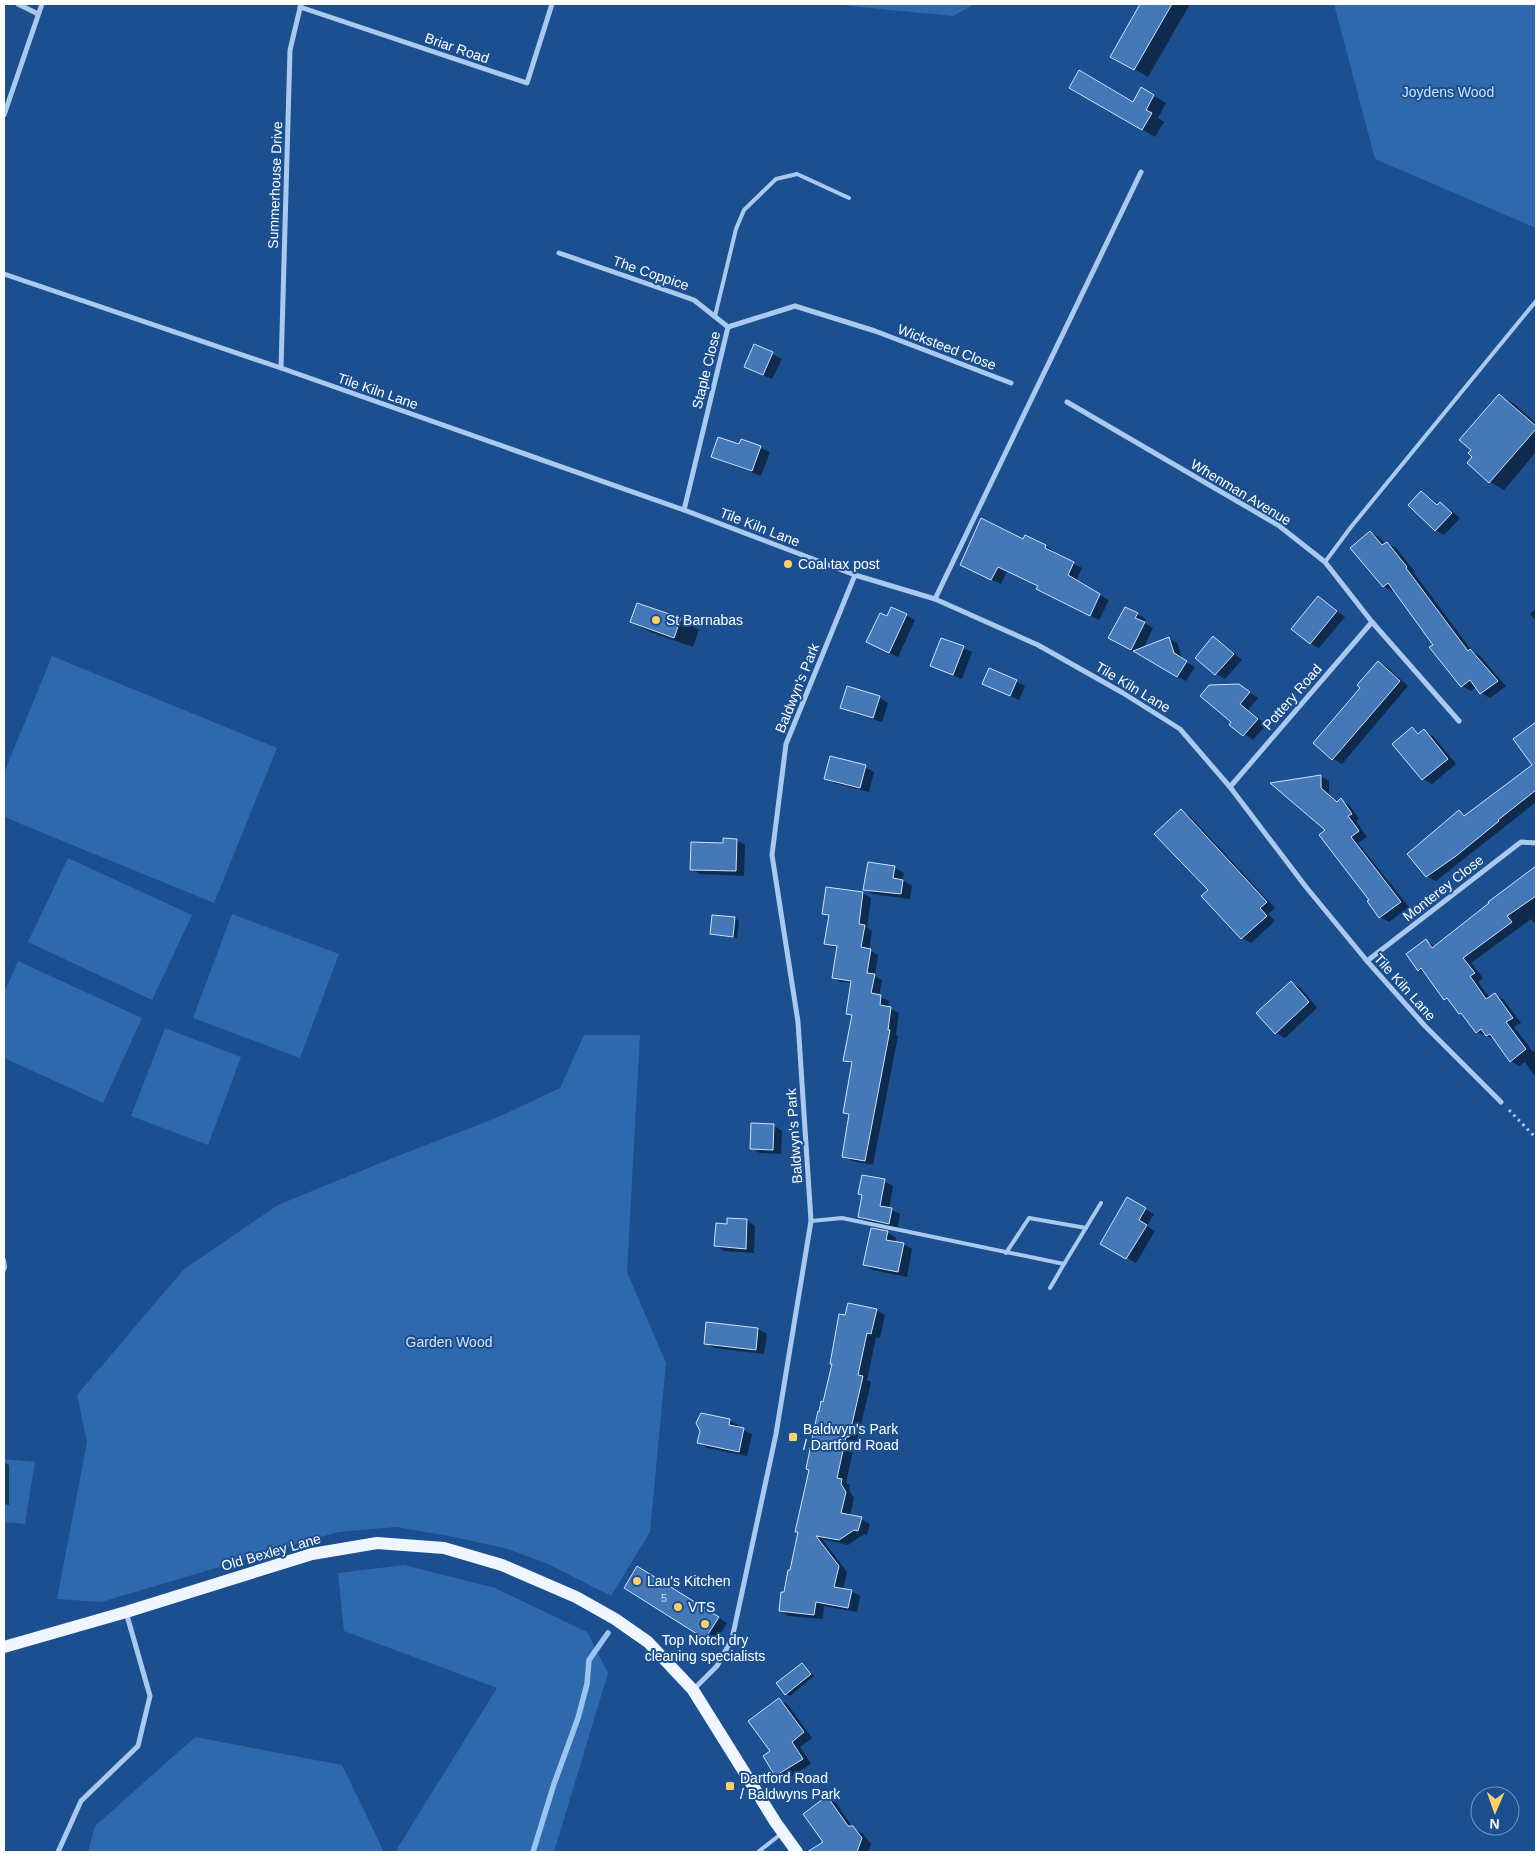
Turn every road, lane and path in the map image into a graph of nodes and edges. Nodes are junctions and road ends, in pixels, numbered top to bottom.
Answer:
1 (18, 4) edge
2 (42, 4) edge
3 (552, 4) edge
4 (301, 5) edge
5 (38, 14) junction
6 (4, 116) edge
7 (1141, 172) dead end
8 (849, 198) dead end
9 (559, 253) dead end
10 (4, 274) edge
11 (1536, 301) edge
12 (715, 316) junction
13 (728, 327) junction
14 (875, 331) joint
15 (281, 368) junction
16 (1011, 383) dead end
17 (1067, 402) dead end
18 (684, 510) junction
19 (1325, 562) junction
20 (855, 575) junction
21 (935, 598) junction
22 (1372, 622) junction
23 (1458, 720) dead end
24 (1230, 787) junction
25 (1536, 843) edge
26 (1367, 961) junction
27 (1501, 1102) joint
28 (1536, 1138) edge
29 (1101, 1203) dead end
30 (811, 1221) junction
31 (1086, 1228) junction
32 (1006, 1253) junction
33 (4, 1260) edge
34 (1064, 1264) junction
35 (4, 1270) edge
36 (1050, 1288) dead end
37 (126, 1612) junction
38 (4, 1647) edge
39 (693, 1690) junction
40 (782, 1833) junction
41 (58, 1852) edge
42 (758, 1852) edge
43 (797, 1852) edge

1 - 5 street
2 - 5 street
3 - 4 street, Briar Road
4 - 15 street, Summerhouse Drive
5 - 6 street
7 - 21 street
8 - 12 lane
9 - 12 street, The Coppice
10 - 15 street, Tile Kiln Lane
11 - 19 lane
12 - 13 street, The Coppice
13 - 14 street, Staple Close
13 - 18 street, Staple Close
14 - 16 street, Wicksteed Close
15 - 18 street, Tile Kiln Lane
17 - 19 street, Whenman Avenue
18 - 20 street, Tile Kiln Lane
19 - 22 street, Whenman Avenue
20 - 21 street, Tile Kiln Lane
20 - 30 street, Baldwyn's Park
21 - 24 street, Tile Kiln Lane
22 - 23 street, Whenman Avenue
22 - 24 street, Pottery Road
24 - 26 street, Tile Kiln Lane
25 - 26 street, Monterey Close
26 - 27 street, Tile Kiln Lane
27 - 28 path
29 - 31 lane
30 - 32 lane
30 - 39 street, Baldwyn's Park
31 - 32 lane
31 - 34 lane
32 - 34 lane
33 - 35 lane
34 - 36 lane
37 - 38 main road, Old Bexley Lane
37 - 39 main road, Old Bexley Lane
37 - 41 street
39 - 40 main road, Old Bexley Lane
40 - 42 lane
40 - 43 main road, Old Bexley Lane

